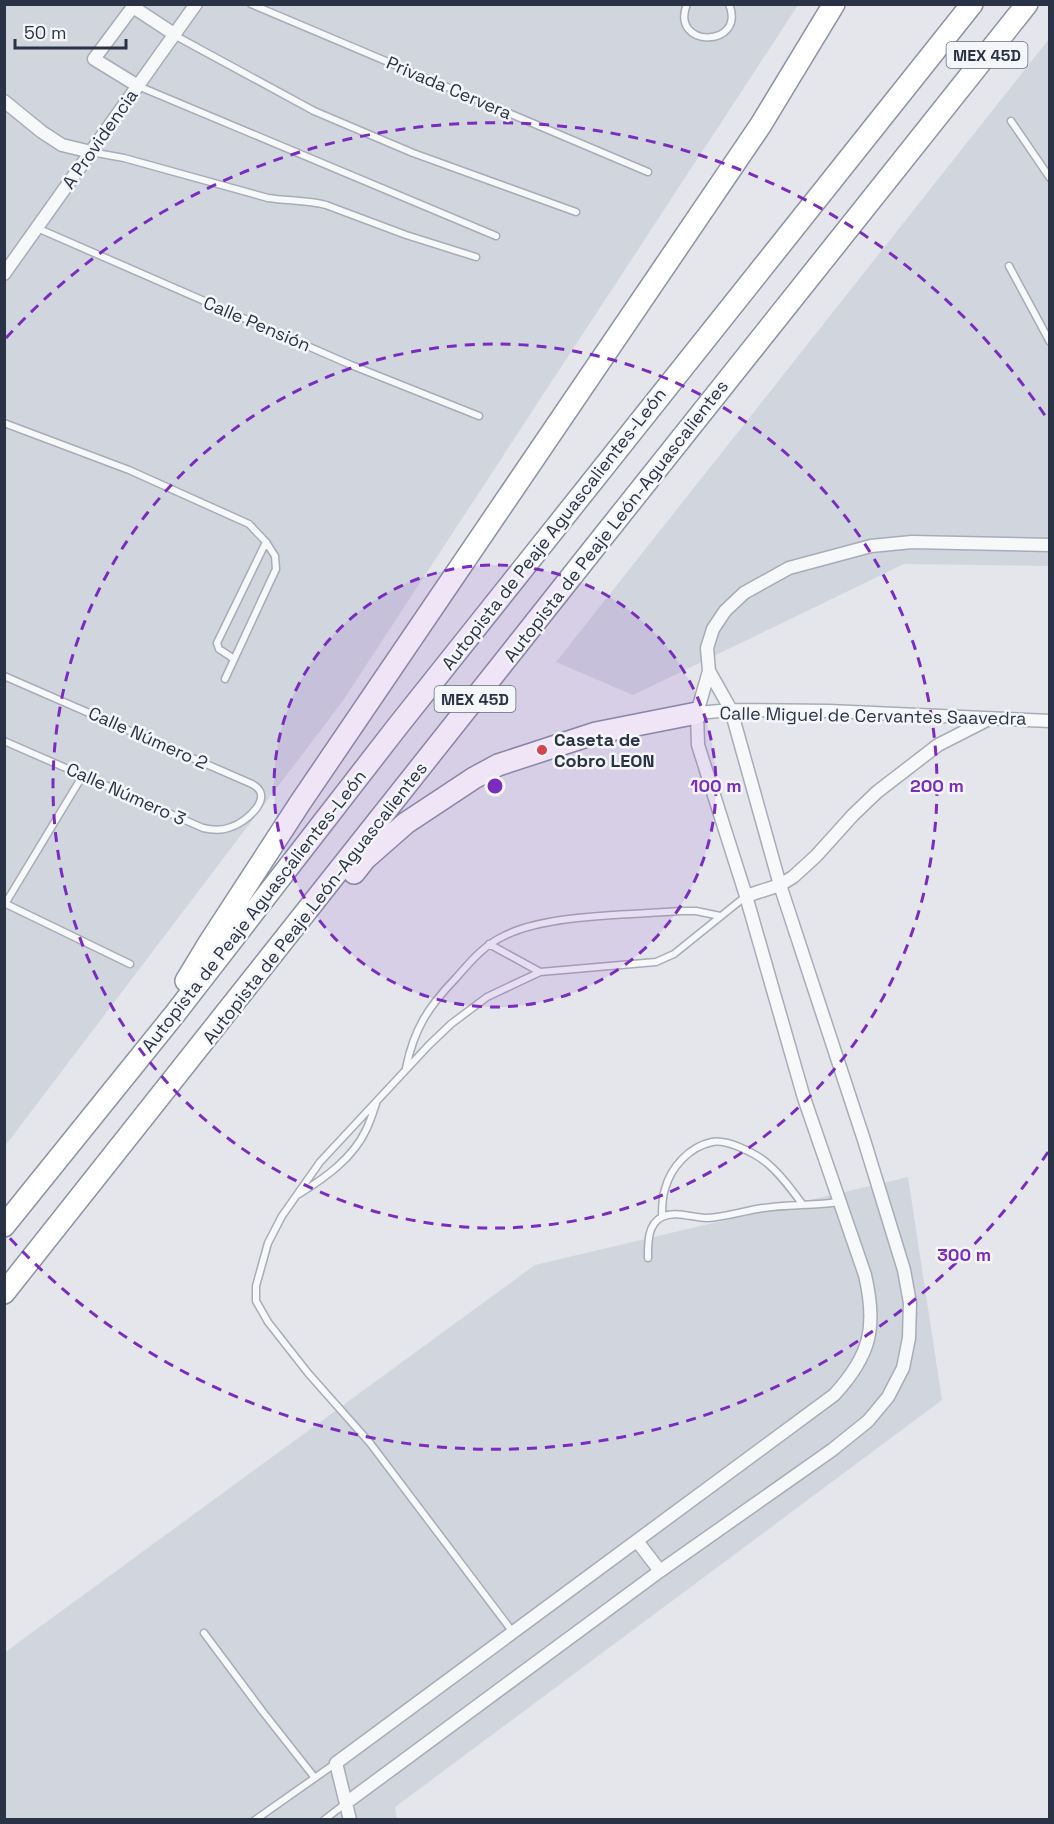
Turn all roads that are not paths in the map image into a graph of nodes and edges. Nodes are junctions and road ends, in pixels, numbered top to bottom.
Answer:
1 (196, 4) edge
2 (250, 4) edge
3 (687, 4) edge
4 (729, 4) edge
5 (834, 4) edge
6 (972, 4) edge
7 (1027, 4) edge
8 (134, 6) edge
9 (174, 34) junction
10 (138, 86) junction
11 (4, 101) edge
12 (1011, 121) dead end
13 (91, 152) junction
14 (648, 172) dead end
15 (1050, 178) edge
16 (576, 212) dead end
17 (37, 228) junction
18 (496, 236) dead end
19 (476, 256) dead end
20 (1009, 266) dead end
21 (4, 274) edge
22 (1050, 342) edge
23 (479, 416) dead end
24 (4, 423) edge
25 (266, 542) junction
26 (1050, 545) edge
27 (234, 659) junction
28 (709, 671) junction
29 (4, 676) edge
30 (225, 679) dead end
31 (731, 710) junction
32 (697, 713) junction
33 (988, 719) junction
34 (1050, 721) edge
35 (4, 741) edge
36 (83, 775) junction
37 (248, 819) joint
38 (780, 885) junction
39 (746, 896) junction
40 (5, 903) edge
41 (720, 916) junction
42 (489, 944) junction
43 (130, 964) dead end
44 (540, 972) junction
45 (174, 1015) junction
46 (405, 1070) junction
47 (377, 1100) junction
48 (296, 1196) junction
49 (839, 1202) junction
50 (803, 1205) junction
51 (662, 1216) junction
52 (4, 1226) edge
53 (648, 1258) dead end
54 (28, 1265) junction
55 (4, 1293) edge
56 (637, 1541) junction
57 (660, 1571) junction
58 (512, 1631) junction
59 (204, 1633) dead end
60 (336, 1763) junction
61 (315, 1778) junction
62 (346, 1803) junction
63 (255, 1820) edge
64 (324, 1820) edge
65 (350, 1820) edge

1 - 9 street, A Providencia
2 - 14 lane, Privada Cervera
3 - 4 lane
5 - 45 highway
6 - 45 highway, Autopista de Peaje Aguascalientes-León / MEX 45D
7 - 54 highway, Autopista de Peaje León-Aguascalientes / MEX 45D
8 - 9 street
8 - 10 street
9 - 10 street, A Providencia
9 - 16 lane
10 - 13 street, A Providencia
10 - 18 lane
11 - 13 street
12 - 15 lane
13 - 17 street, A Providencia
13 - 19 lane
17 - 21 street, A Providencia
17 - 23 lane, Calle Pensión
20 - 22 lane
24 - 25 lane
25 - 27 lane
25 - 27 lane
26 - 28 street
27 - 30 lane
28 - 31 street
28 - 32 street
29 - 37 lane, Calle Número 2
31 - 32 street, Calle Miguel de Cervantes Saavedra
31 - 33 street, Calle Miguel de Cervantes Saavedra
31 - 38 street
32 - 39 street
32 - 54 highway
33 - 34 street, Calle Miguel de Cervantes Saavedra
33 - 38 street
35 - 36 lane, Calle Número 3
36 - 37 lane, Calle Número 3
36 - 40 lane
38 - 39 street
38 - 57 street
39 - 41 lane
39 - 49 street
40 - 43 lane
41 - 42 lane
41 - 44 lane
42 - 44 lane
42 - 46 lane
44 - 46 lane
45 - 52 highway, Autopista de Peaje Aguascalientes-León / MEX 45D
46 - 47 lane
47 - 48 lane
47 - 48 lane
48 - 58 lane
49 - 50 lane
49 - 56 street
50 - 51 lane
50 - 51 lane
51 - 53 lane
54 - 55 highway, Autopista de Peaje León-Aguascalientes / MEX 45D
56 - 57 street
56 - 58 street
57 - 62 street
58 - 60 street
59 - 61 lane
60 - 61 lane
60 - 62 street
61 - 63 lane
62 - 64 lane
62 - 65 street

